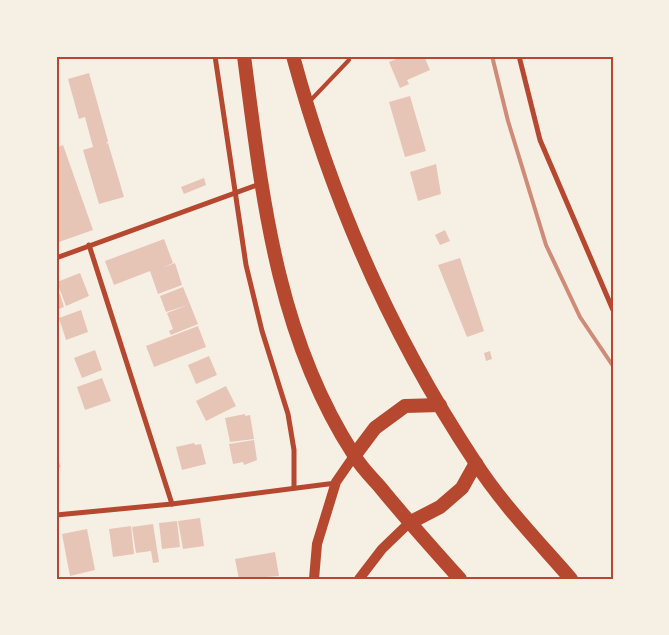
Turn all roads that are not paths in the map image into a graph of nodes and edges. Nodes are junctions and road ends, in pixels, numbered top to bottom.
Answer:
1 (215, 56) edge
2 (244, 56) edge
3 (292, 56) edge
4 (348, 56) edge
5 (519, 56) edge
6 (306, 105) junction
7 (260, 184) junction
8 (234, 192) junction
9 (88, 245) junction
10 (56, 258) edge
11 (613, 310) edge
12 (440, 405) junction
13 (354, 456) junction
14 (476, 463) junction
15 (336, 482) junction
16 (294, 488) junction
17 (172, 504) junction
18 (56, 515) edge
19 (409, 523) junction
20 (314, 579) edge
21 (359, 579) edge
22 (460, 579) edge
23 (572, 579) edge

1 - 8 street
2 - 7 highway
3 - 6 highway
4 - 6 lane
5 - 11 street
6 - 12 highway
7 - 8 street
7 - 13 highway
8 - 9 street
8 - 16 street
9 - 10 street
9 - 17 street
12 - 13 highway
12 - 14 highway
13 - 15 main road
13 - 19 highway
14 - 19 highway
14 - 23 highway
15 - 16 street
15 - 20 main road
16 - 17 street
17 - 18 street
19 - 21 main road
19 - 22 highway

